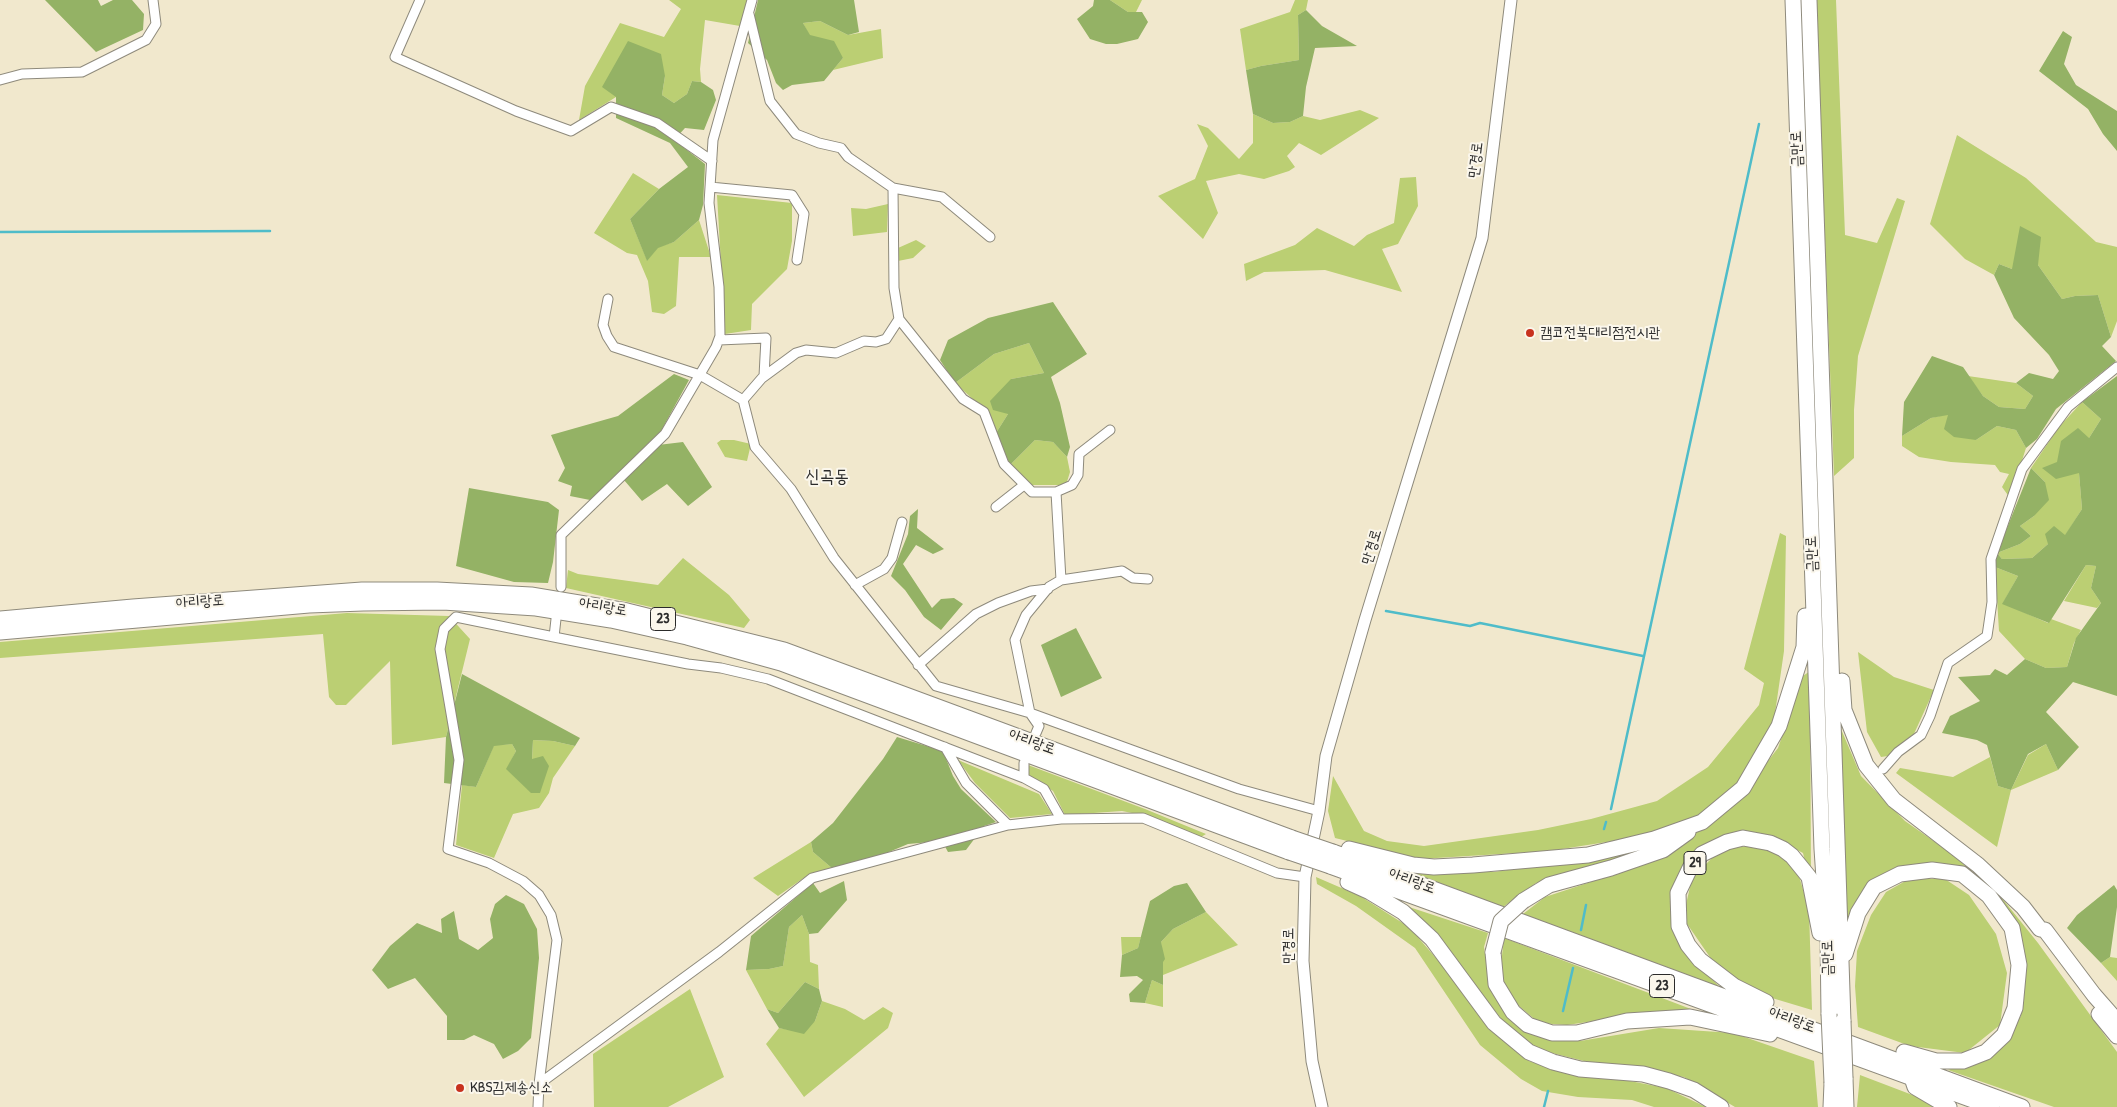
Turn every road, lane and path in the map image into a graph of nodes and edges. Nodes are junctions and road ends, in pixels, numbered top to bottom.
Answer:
1 (153, 0) edge
2 (420, 0) edge
3 (752, 0) edge
4 (1511, 0) edge
5 (1793, 0) edge
6 (1810, 0) edge
7 (749, 14) junction
8 (0, 80) edge
9 (712, 161) junction
10 (710, 188) junction
11 (893, 188) junction
12 (990, 237) dead end
13 (797, 260) dead end
14 (608, 298) dead end
15 (899, 319) junction
16 (719, 340) junction
17 (2117, 367) edge
18 (700, 375) junction
19 (764, 376) junction
20 (743, 400) junction
21 (1110, 430) dead end
22 (1024, 485) junction
23 (1056, 492) junction
24 (996, 507) dead end
25 (902, 522) dead end
26 (1148, 579) dead end
27 (1813, 579) junction
28 (1062, 580) junction
29 (855, 585) junction
30 (561, 587) dead end
31 (1048, 589) junction
32 (0, 619) edge
33 (556, 619) dead end
34 (0, 632) edge
35 (554, 637) junction
36 (1831, 641) junction
37 (918, 665) junction
38 (1030, 713) junction
39 (1036, 734) dead end
40 (945, 747) junction
41 (1024, 763) dead end
42 (1884, 769) dead end
43 (1024, 778) junction
44 (1318, 811) junction
45 (1061, 819) junction
46 (1702, 822) junction
47 (1008, 825) junction
48 (1290, 845) junction
49 (1334, 860) junction
50 (1306, 877) junction
51 (2040, 929) junction
52 (1828, 937) junction
53 (1841, 965) junction
54 (2117, 1020) edge
55 (1776, 1021) junction
56 (2117, 1036) edge
57 (1891, 1057) junction
58 (1912, 1077) junction
59 (1839, 1080) junction
60 (539, 1084) junction
61 (538, 1107) edge
62 (1322, 1107) edge
63 (1721, 1107) edge
64 (1831, 1107) edge
65 (1846, 1107) edge
66 (1949, 1107) edge
67 (1992, 1107) edge
68 (2022, 1107) edge

1 - 8 street
2 - 9 street
3 - 7 street
4 - 44 street, 만경로
5 - 27 highway, 금만로
6 - 36 highway, 금만로
7 - 9 street
7 - 11 street
9 - 10 street
10 - 13 street
10 - 16 street
11 - 12 street
11 - 15 street
14 - 18 street
15 - 19 street
15 - 22 street
16 - 18 street
16 - 19 street
17 - 42 street
18 - 20 street
18 - 30 street
19 - 20 street
20 - 29 street
21 - 23 street
22 - 23 street
22 - 24 street
23 - 28 street
25 - 29 street
26 - 28 street
27 - 46 highway
27 - 52 highway, 금만로
28 - 31 street
29 - 37 street
31 - 37 street
31 - 38 street
32 - 48 highway, 아리랑로 / 23
33 - 35 street
34 - 48 highway, 아리랑로 / 23
35 - 40 street
35 - 60 street
36 - 51 highway
36 - 53 highway, 금만로
37 - 38 street
38 - 39 street
38 - 44 street
40 - 43 street
40 - 47 street
41 - 43 street
43 - 45 street
44 - 50 street, 만경로
45 - 47 street
45 - 50 street
46 - 49 highway
46 - 55 highway, bridge
47 - 60 street
48 - 49 highway, 아리랑로 / 23, bridge
49 - 55 highway, 아리랑로 / 23
49 - 63 highway
50 - 62 street, 만경로
51 - 54 highway
51 - 56 highway
52 - 55 highway, 29
52 - 59 highway, 금만로, bridge
53 - 57 highway
53 - 59 highway, 금만로, bridge
55 - 57 highway, 아리랑로 / 23
55 - 58 highway, 아리랑로 / 23
57 - 68 highway, 아리랑로 / 23
58 - 66 highway
58 - 67 highway, 아리랑로 / 23
59 - 64 highway, 금만로
59 - 65 highway, 금만로
60 - 61 street

